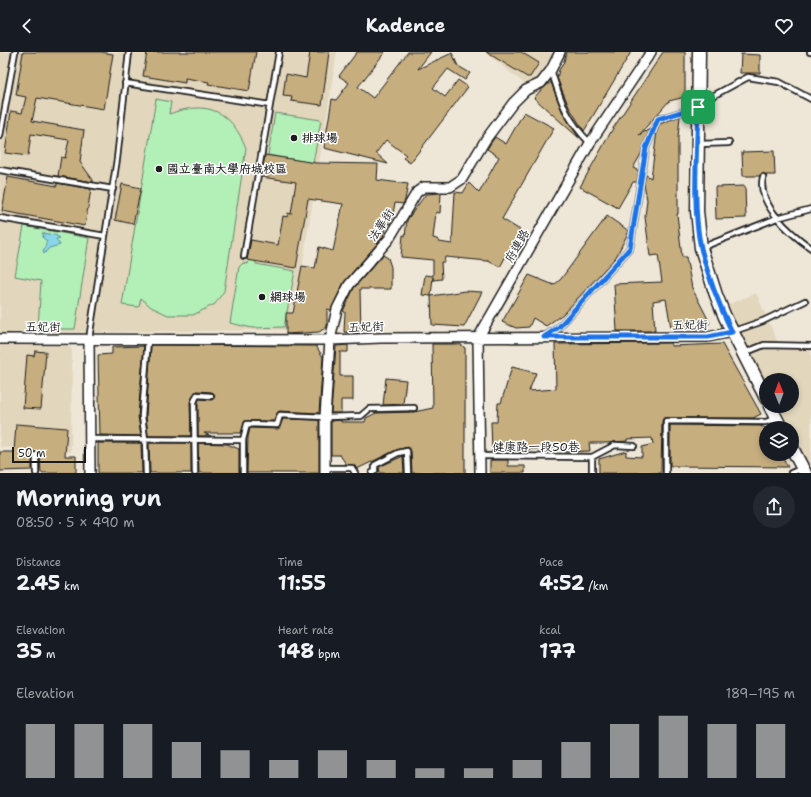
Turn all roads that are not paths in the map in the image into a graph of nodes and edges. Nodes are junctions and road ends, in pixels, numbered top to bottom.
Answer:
1 (15, 52) edge
2 (129, 52) edge
3 (279, 52) edge
4 (560, 52) edge
5 (651, 52) edge
6 (699, 52) edge
7 (551, 70) junction
8 (125, 83) junction
9 (811, 99) edge
10 (270, 105) junction
11 (698, 107) junction
12 (0, 136) edge
13 (590, 143) junction
14 (697, 144) junction
15 (729, 144) dead end
16 (0, 170) edge
17 (763, 176) dead end
18 (113, 189) junction
19 (811, 209) edge
20 (778, 218) junction
21 (0, 219) edge
22 (105, 236) junction
23 (701, 248) junction
24 (811, 248) edge
25 (244, 256) dead end
26 (805, 301) dead end
27 (732, 332) junction
28 (544, 337) junction
29 (478, 338) junction
30 (0, 339) edge
31 (148, 339) junction
32 (89, 340) junction
33 (330, 340) junction
34 (811, 346) edge
35 (744, 353) junction
36 (759, 384) edge
37 (211, 396) dead end
38 (414, 408) dead end
39 (325, 417) junction
40 (759, 422) edge
41 (90, 439) junction
42 (145, 439) junction
43 (194, 439) junction
44 (243, 440) junction
45 (634, 446) dead end
46 (36, 455) dead end
47 (479, 456) junction
48 (592, 457) junction
49 (796, 461) edge
50 (325, 470) edge
51 (800, 472) edge
52 (36, 473) edge
53 (90, 473) edge
54 (146, 473) edge
55 (195, 473) edge
56 (243, 473) edge
57 (355, 473) edge
58 (372, 473) edge
59 (408, 473) edge
60 (480, 473) edge
61 (592, 473) edge
62 (666, 473) edge

1 - 12 lane
2 - 8 lane
3 - 10 lane
4 - 7 street, 法華街
5 - 13 street, 府連路
6 - 11 street
7 - 13 lane
7 - 33 street, 法華街
8 - 10 lane
8 - 18 lane
9 - 11 lane
10 - 25 lane
11 - 14 street
11 - 28 lane
13 - 29 street, 府連路
14 - 15 lane
14 - 23 street
16 - 18 lane
17 - 20 lane
18 - 22 lane
19 - 20 lane
20 - 23 lane
20 - 24 lane
21 - 22 lane
22 - 32 lane
23 - 27 street
26 - 27 lane
27 - 28 street, 五妃街
27 - 35 street
28 - 29 street, 五妃街
29 - 33 street, 五妃街
29 - 47 street
30 - 32 street, 五妃街
31 - 32 street, 五妃街
31 - 33 street, 五妃街
31 - 42 lane
32 - 41 street
33 - 39 street, 法華街
34 - 35 lane
35 - 36 street
37 - 43 lane
38 - 39 lane
39 - 44 lane
39 - 50 street, 法華街
40 - 62 lane
41 - 42 lane
41 - 53 street
42 - 43 lane
42 - 54 lane
43 - 44 lane
43 - 55 lane
44 - 56 lane
45 - 48 lane, 健康路一段50巷
46 - 52 lane
47 - 48 lane, 健康路一段50巷
47 - 60 street
48 - 61 lane, 健康路一段50巷
49 - 51 street
50 - 57 lane
58 - 59 lane

